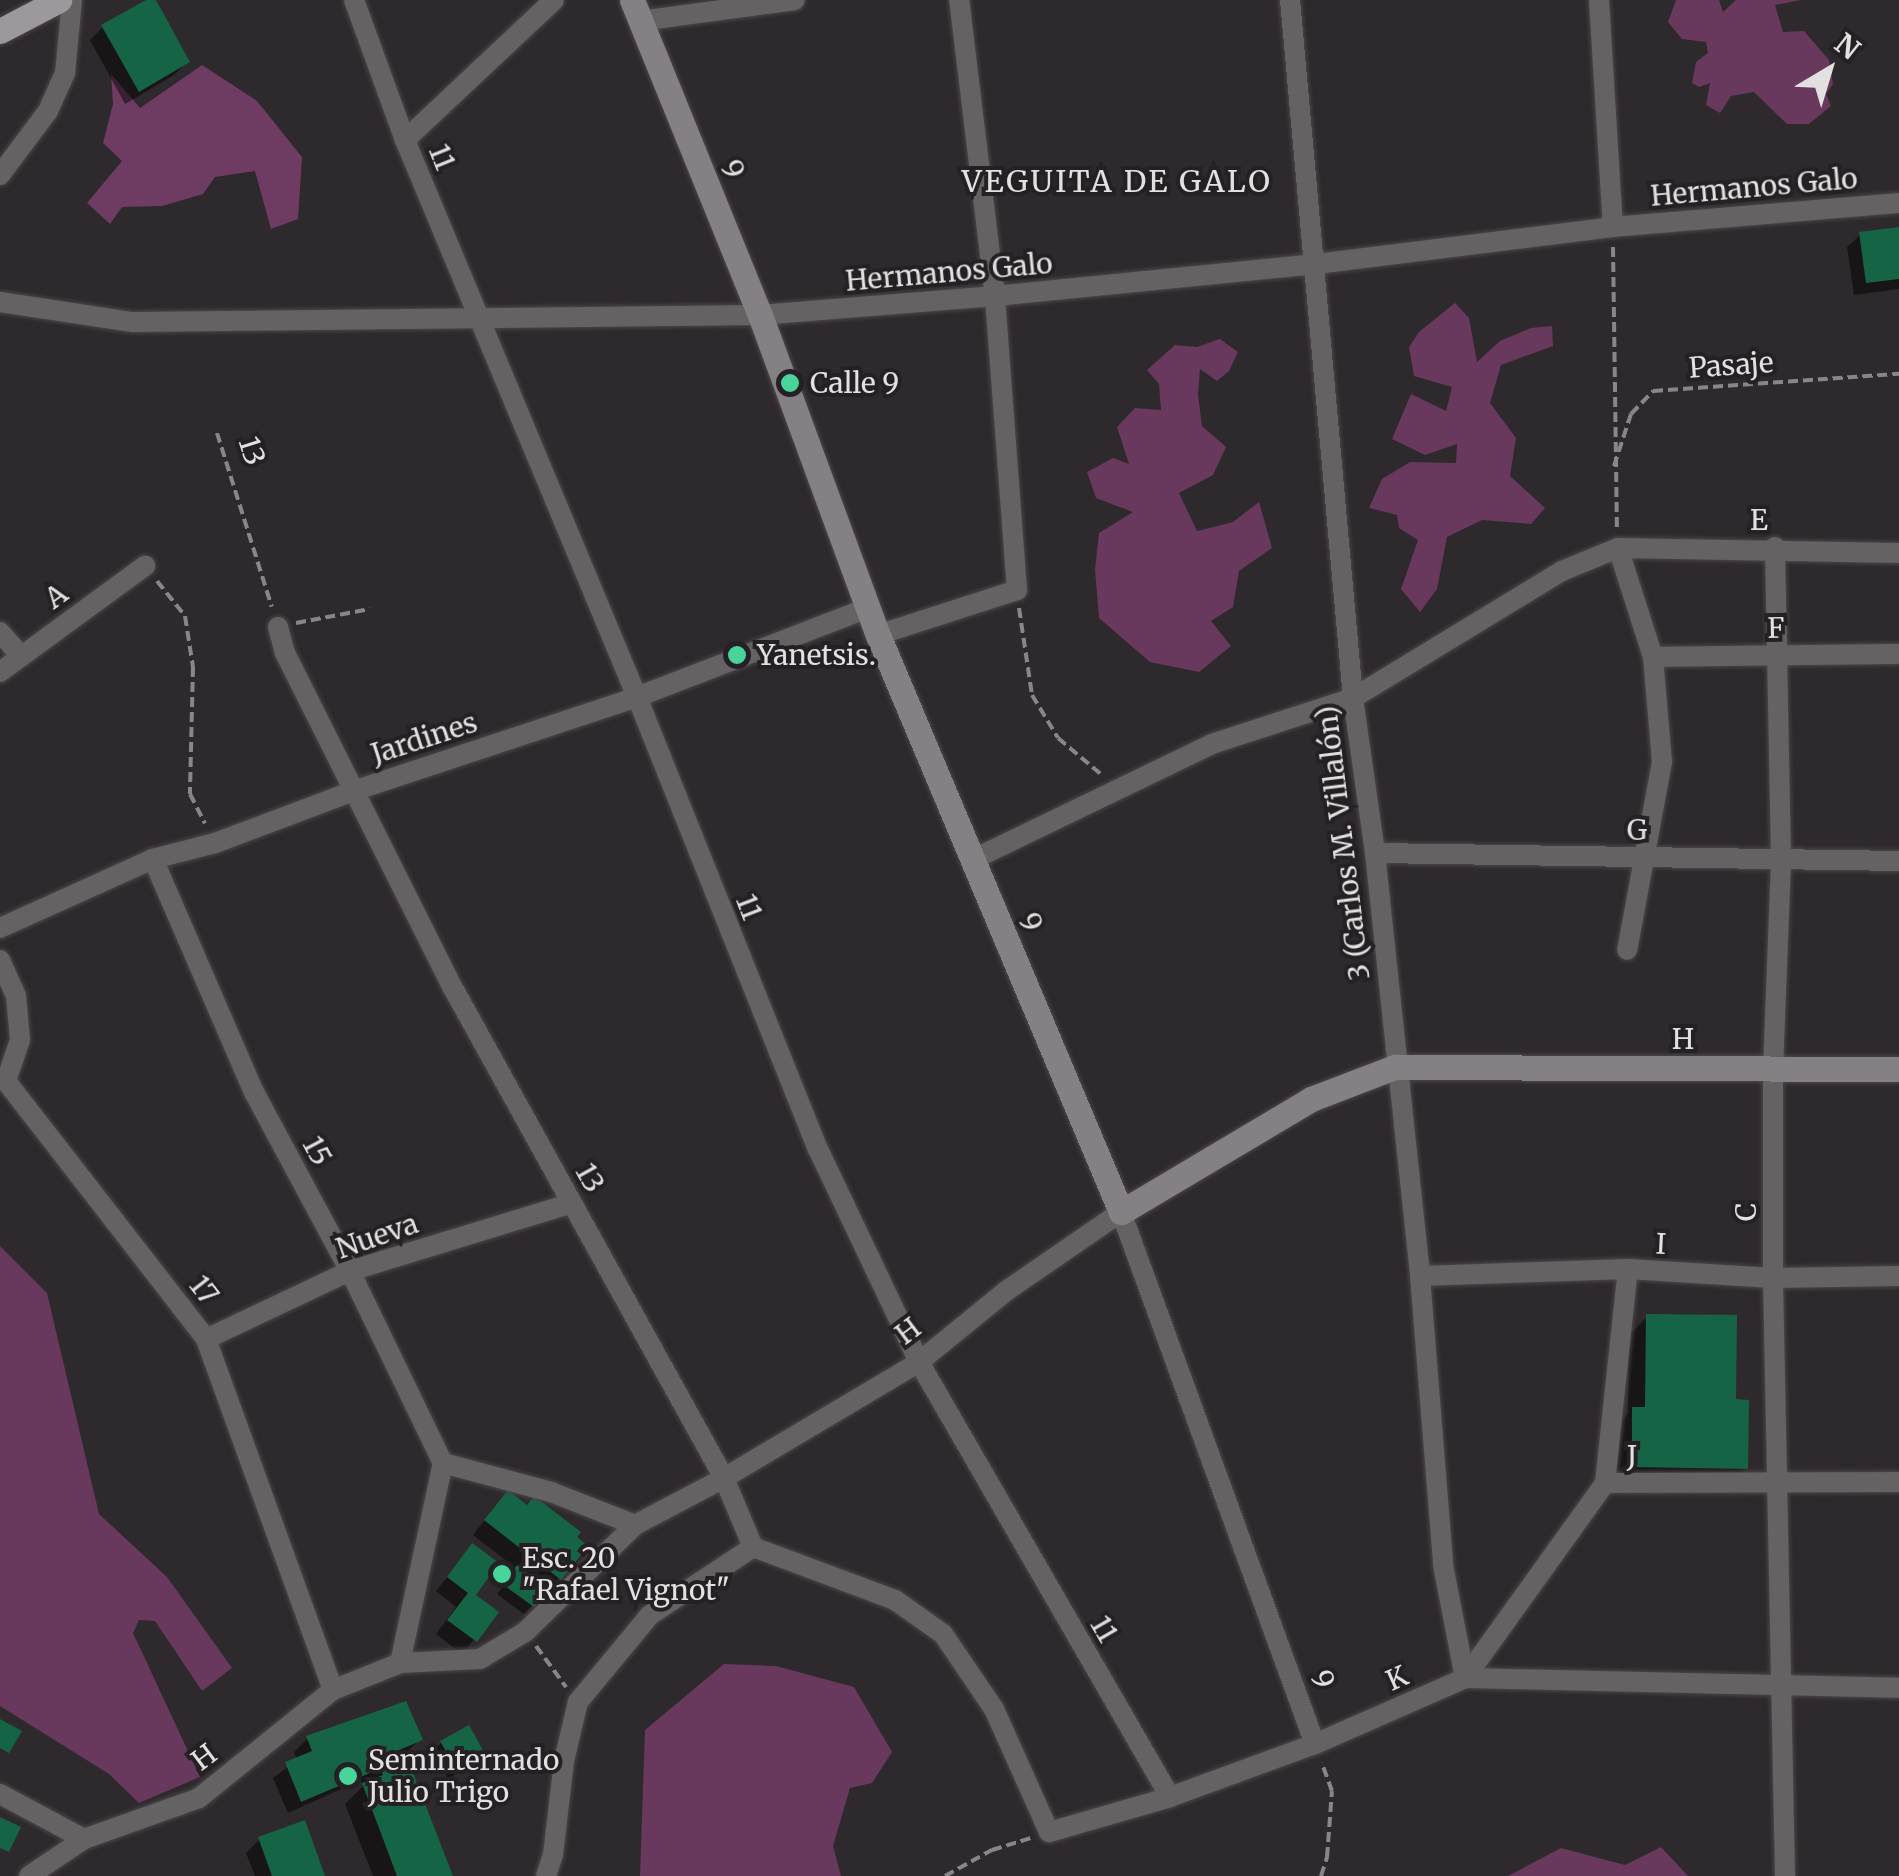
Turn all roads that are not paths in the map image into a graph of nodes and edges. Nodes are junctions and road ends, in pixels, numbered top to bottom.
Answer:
1 (59, 0) edge
2 (72, 0) edge
3 (354, 0) edge
4 (554, 0) edge
5 (796, 0) edge
6 (960, 0) edge
7 (1290, 0) edge
8 (1599, 0) edge
9 (636, 11) edge
10 (0, 31) edge
11 (405, 140) junction
12 (0, 175) edge
13 (1899, 202) edge
14 (1613, 227) junction
15 (1316, 264) junction
16 (995, 296) junction
17 (0, 302) edge
18 (760, 315) junction
19 (479, 321) junction
20 (1775, 547) junction
21 (1618, 548) junction
22 (1899, 553) edge
23 (145, 566) road end
24 (868, 608) junction
25 (278, 627) road end
26 (0, 632) edge
27 (878, 635) junction
28 (1899, 654) edge
29 (22, 656) junction
30 (1776, 656) junction
31 (1653, 657) junction
32 (0, 672) edge
33 (637, 697) junction
34 (1353, 698) junction
35 (356, 790) junction
36 (1374, 854) junction
37 (1644, 858) junction
38 (153, 859) junction
39 (972, 860) junction
40 (1899, 861) edge
41 (1780, 862) junction
42 (0, 928) edge
43 (1627, 950) dead end
44 (0, 960) edge
45 (1395, 1067) junction
46 (1773, 1069) junction
47 (1899, 1069) edge
48 (572, 1203) junction
49 (1121, 1212) junction
50 (1628, 1269) junction
51 (350, 1271) junction
52 (1420, 1276) junction
53 (1899, 1276) edge
54 (1773, 1278) junction
55 (206, 1339) junction
56 (919, 1362) junction
57 (443, 1463) junction
58 (724, 1478) junction
59 (1899, 1482) edge
60 (1605, 1483) junction
61 (1778, 1484) junction
62 (636, 1525) junction
63 (753, 1547) junction
64 (400, 1663) junction
65 (1465, 1678) junction
66 (1779, 1684) junction
67 (1899, 1688) edge
68 (333, 1690) junction
69 (1316, 1744) junction
70 (0, 1794) edge
71 (1170, 1797) junction
72 (84, 1839) junction
73 (30, 1876) edge
74 (546, 1876) edge
75 (1785, 1876) edge

1 - 10 main road
2 - 12 street
3 - 11 street, 11
4 - 11 street
5 - 9 street
6 - 16 street
7 - 15 street, 3 (Carlos M. Villalón)
8 - 14 street
9 - 18 street, 9
11 - 19 street, 11
13 - 14 street, Hermanos Galo
14 - 15 street, Hermanos Galo
15 - 16 street, Hermanos Galo
15 - 34 street, 3 (Carlos M. Villalón)
16 - 18 street, Hermanos Galo
16 - 27 street
17 - 19 street, Hermanos Galo
18 - 19 street, Hermanos Galo
18 - 24 street, 9
19 - 33 street, 11
20 - 21 street, E
20 - 22 street, E
20 - 30 street, C
21 - 31 street
21 - 34 street
23 - 29 street, A
24 - 27 street, 9
24 - 33 street, Jardines
25 - 35 street, 13
26 - 29 street
27 - 39 street, 9
28 - 30 street, F
29 - 32 street, A
30 - 31 street, F
30 - 41 street, C
31 - 37 street
33 - 35 street, Jardines
33 - 56 street, 11
34 - 36 street, 3 (Carlos M. Villalón)
34 - 39 street
35 - 38 street, Jardines
35 - 48 street, 13
36 - 37 street, G
36 - 45 street, 3 (Carlos M. Villalón)
37 - 41 street, G
37 - 43 street
38 - 42 street, Jardines
38 - 51 street, 15
39 - 49 street, 9
40 - 41 street, G
41 - 46 street, C
44 - 55 street, 17
45 - 46 street, H
45 - 49 street, H
45 - 52 street, 3 (Carlos M. Villalón)
46 - 47 street, H
46 - 54 street, C
48 - 51 street, Nueva
48 - 58 street, 13
49 - 56 street, H
49 - 69 street, 9
50 - 52 street, I
50 - 54 street, I
50 - 60 street
51 - 55 street, Nueva
51 - 57 street, 15
52 - 65 street, 3 (Carlos M. Villalón)
53 - 54 street, I
54 - 61 street, C
55 - 68 street, 17
56 - 58 street, H
56 - 71 street, 11
57 - 62 street
57 - 64 street
58 - 62 street, H
58 - 63 street, 13
59 - 61 street, J
60 - 61 street, J
60 - 65 street, J
61 - 66 street, C
62 - 64 street, H
63 - 71 street, K
63 - 74 street
64 - 68 street, H
65 - 66 street, K
65 - 69 street, K
66 - 67 street, K
66 - 75 street, C
68 - 72 street, H
69 - 71 street, K
70 - 72 street
72 - 73 street, H

